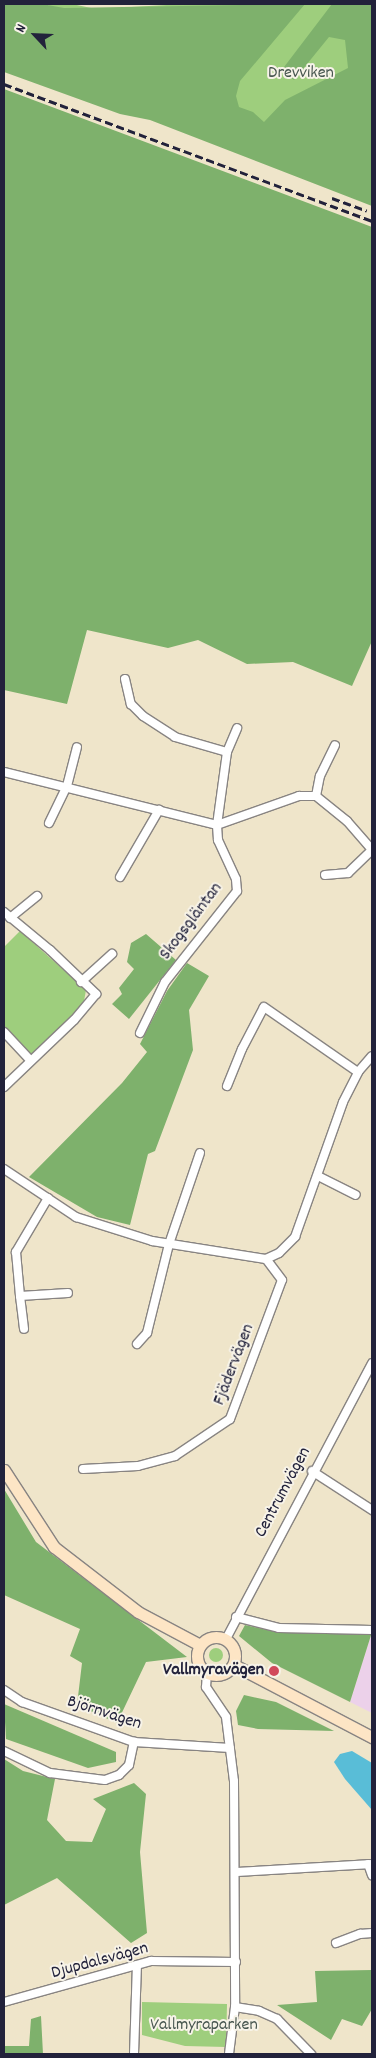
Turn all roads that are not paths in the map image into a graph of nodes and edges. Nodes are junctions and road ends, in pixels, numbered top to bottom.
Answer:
1 (126, 679) dead end
2 (237, 728) dead end
3 (335, 745) dead end
4 (77, 747) dead end
5 (227, 752) junction
6 (4, 772) edge
7 (67, 786) junction
8 (316, 796) junction
9 (159, 810) junction
10 (49, 823) dead end
11 (217, 825) junction
12 (372, 850) edge
13 (326, 875) dead end
14 (120, 877) dead end
15 (37, 896) dead end
16 (7, 915) edge
17 (112, 954) dead end
18 (81, 982) junction
19 (4, 1032) edge
20 (140, 1033) dead end
21 (372, 1056) edge
22 (30, 1060) junction
23 (358, 1072) junction
24 (227, 1086) dead end
25 (4, 1087) edge
26 (200, 1153) dead end
27 (4, 1169) edge
28 (318, 1176) junction
29 (356, 1196) dead end
30 (48, 1198) junction
31 (169, 1244) junction
32 (266, 1259) junction
33 (68, 1293) dead end
34 (20, 1296) junction
35 (24, 1329) dead end
36 (137, 1344) dead end
37 (372, 1364) edge
38 (83, 1469) dead end
39 (4, 1470) edge
40 (312, 1471) junction
41 (372, 1510) edge
42 (236, 1617) junction
43 (372, 1630) edge
44 (226, 1639) junction
45 (200, 1646) junction
46 (234, 1665) junction
47 (207, 1673) junction
48 (4, 1690) edge
49 (372, 1737) edge
50 (134, 1742) junction
51 (230, 1748) junction
52 (4, 1751) edge
53 (370, 1864) edge
54 (237, 1872) junction
55 (372, 1875) edge
56 (372, 1933) edge
57 (336, 1943) dead end
58 (236, 1962) junction
59 (137, 1965) junction
60 (4, 2002) edge
61 (235, 2007) junction
62 (134, 2054) edge
63 (229, 2054) edge
64 (311, 2054) edge

1 - 5 street
2 - 5 street
3 - 8 street
4 - 7 street
5 - 11 street
6 - 7 street
7 - 9 street
7 - 10 street
8 - 11 street
8 - 12 street
9 - 11 street
9 - 14 street
11 - 20 street, Skogsgläntan
12 - 13 street
15 - 16 street
16 - 18 street
17 - 18 street
18 - 22 street
19 - 22 street
21 - 23 street
22 - 25 street
23 - 24 street
23 - 28 street
26 - 31 street
27 - 30 street
28 - 29 street
28 - 32 street
30 - 31 street
30 - 34 street
31 - 32 street
31 - 36 street
32 - 38 street, Fjädervägen
33 - 34 street
34 - 35 street
37 - 40 street, Centrumvägen
39 - 45 street
40 - 41 street
40 - 42 street, Centrumvägen
42 - 43 street
42 - 44 street, Centrumvägen
44 - 45 street
44 - 46 street
45 - 47 street
46 - 47 street
46 - 49 street
47 - 51 street
48 - 50 street, Björnvägen
50 - 51 street, Björnvägen
50 - 52 street
51 - 54 street
53 - 54 street
53 - 55 street
54 - 58 street
56 - 57 street
58 - 59 street, Djupdalsvägen
58 - 61 street
59 - 60 street, Djupdalsvägen
59 - 62 street
61 - 63 street
61 - 64 street

